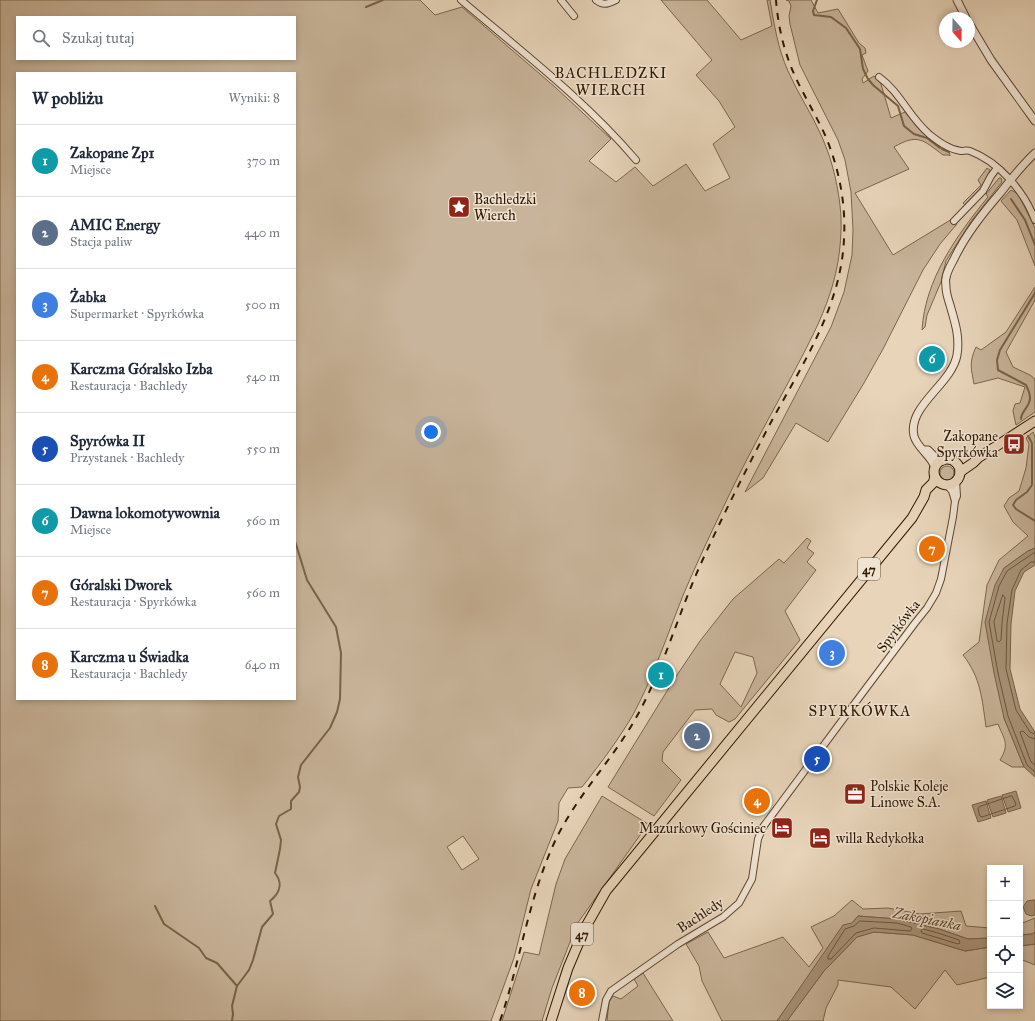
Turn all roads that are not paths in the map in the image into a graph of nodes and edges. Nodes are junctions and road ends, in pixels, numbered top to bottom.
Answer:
1 (463, 0) edge
2 (561, 0) edge
3 (596, 0) edge
4 (616, 0) edge
5 (957, 0) edge
6 (963, 12) edge
7 (574, 16) dead end
8 (975, 33) edge
9 (879, 77) dead end
10 (1035, 120) edge
11 (1035, 153) edge
12 (636, 160) dead end
13 (997, 168) junction
14 (1010, 180) junction
15 (1035, 220) edge
16 (954, 221) dead end
17 (1035, 421) edge
18 (924, 450) junction
19 (943, 460) junction
20 (935, 472) junction
21 (957, 472) junction
22 (945, 484) junction
23 (924, 497) junction
24 (955, 501) junction
25 (823, 748) joint
26 (551, 1021) edge
27 (602, 1021) edge

1 - 12 street
2 - 7 street
3 - 4 street
5 - 6 street
8 - 10 street
9 - 13 street
11 - 14 street
13 - 14 street
13 - 16 street
14 - 15 street
14 - 18 street
17 - 21 main road, 47
18 - 19 street
18 - 20 street
19 - 20 main road, 47
19 - 21 main road
20 - 22 main road
20 - 23 main road, 47
21 - 22 main road, 47
21 - 24 street, Spyrkówka
22 - 23 main road, 47
22 - 24 street
23 - 26 main road, 47
24 - 25 street, Spyrkówka
25 - 27 street, Bachledy

